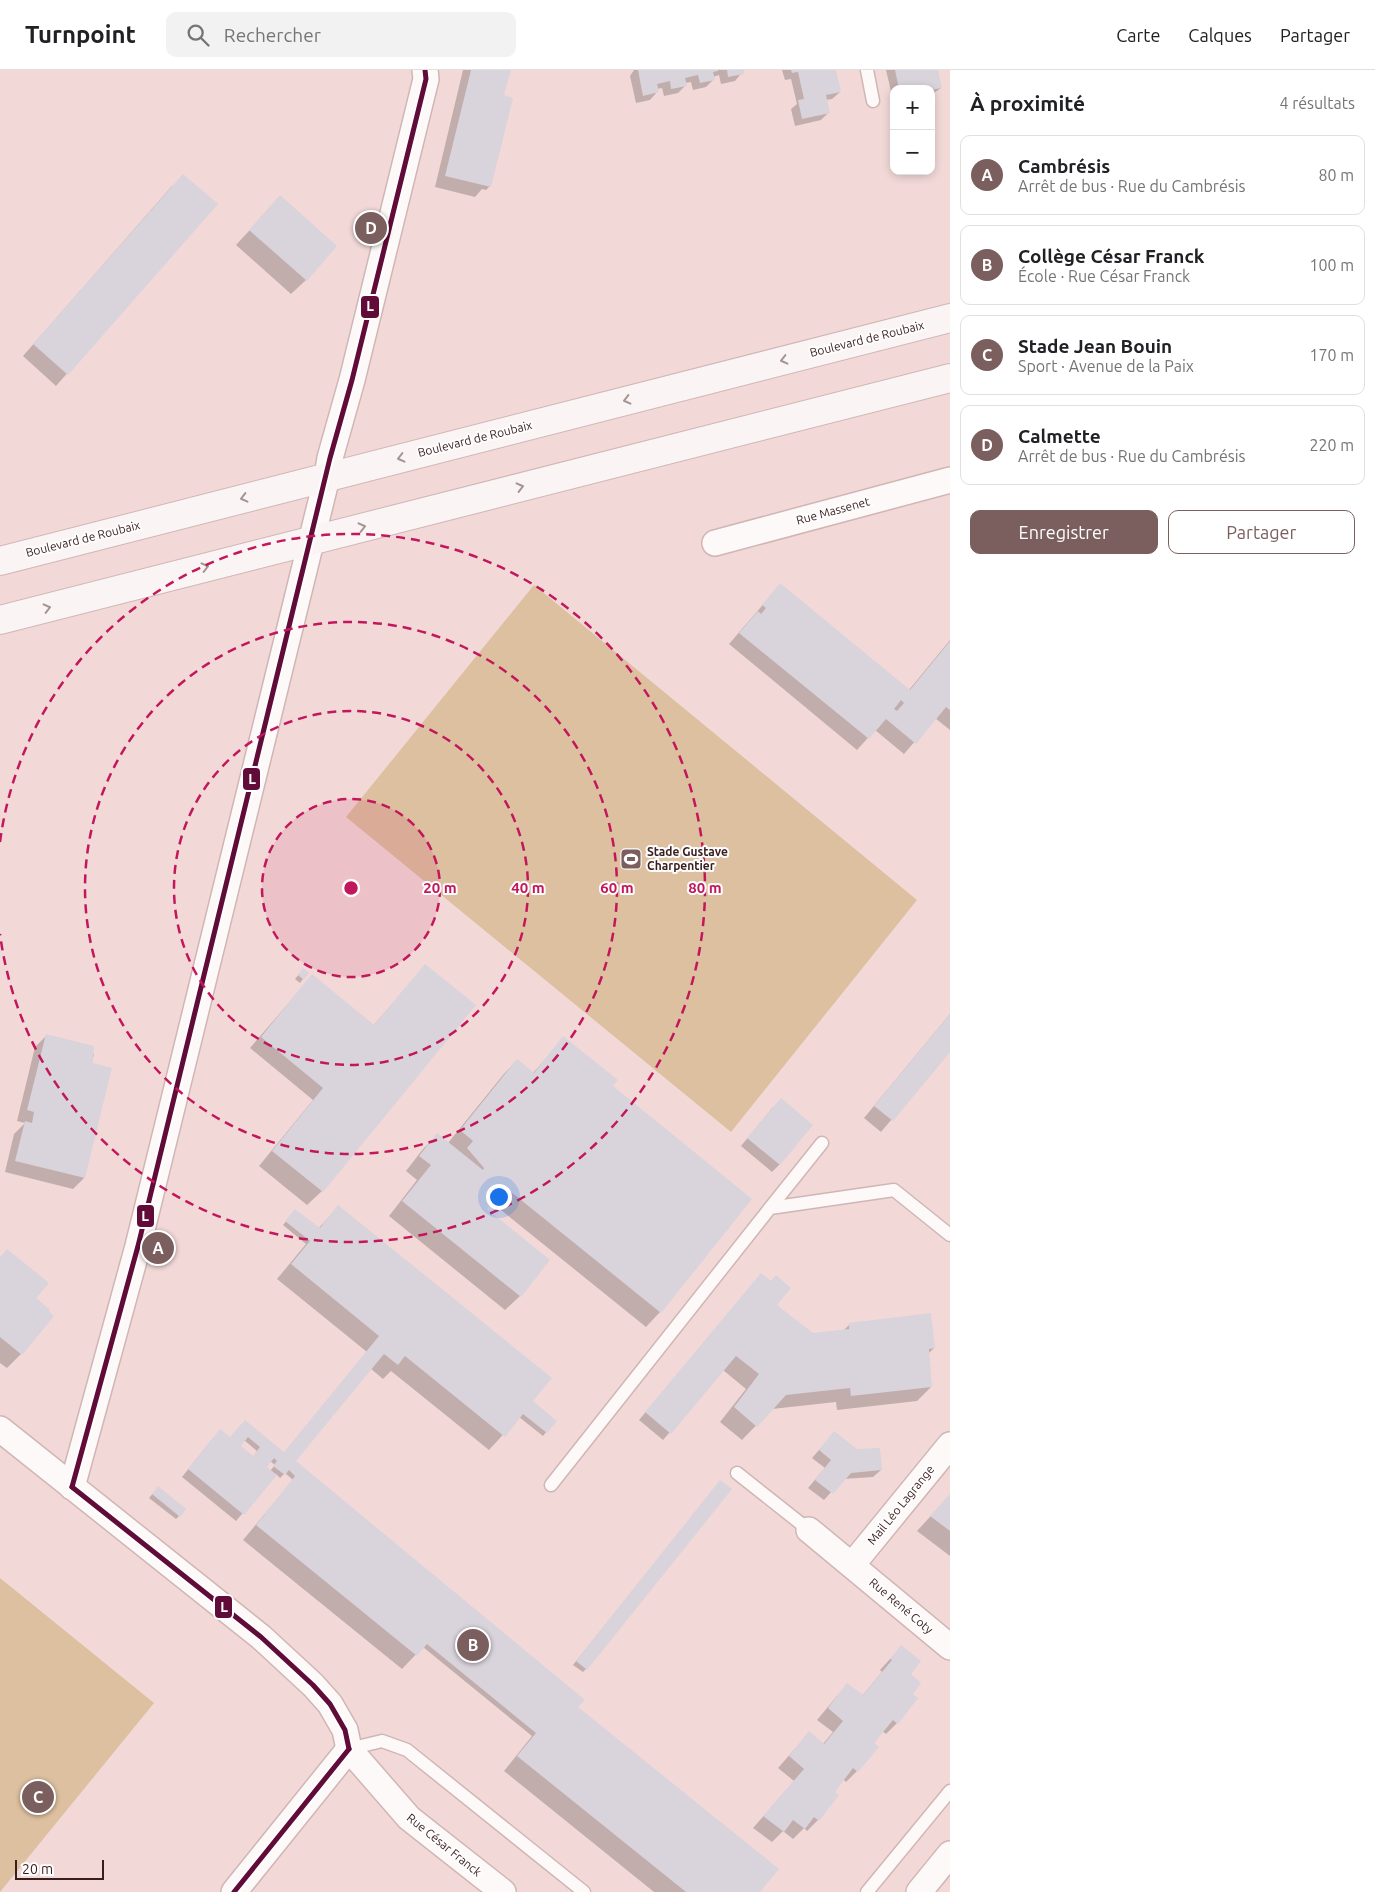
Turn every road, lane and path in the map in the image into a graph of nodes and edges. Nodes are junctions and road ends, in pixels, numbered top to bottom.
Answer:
1 (425, 70) edge
2 (867, 70) edge
3 (873, 100) dead end
4 (950, 318) edge
5 (950, 378) edge
6 (327, 477) junction
7 (950, 480) edge
8 (311, 540) junction
9 (715, 543) dead end
10 (0, 561) edge
11 (0, 620) edge
12 (822, 1143) dead end
13 (770, 1208) junction
14 (950, 1235) edge
15 (0, 1429) edge
16 (950, 1445) edge
17 (738, 1473) dead end
18 (550, 1485) dead end
19 (72, 1487) junction
20 (809, 1530) joint
21 (852, 1565) junction
22 (950, 1647) edge
23 (349, 1749) junction
24 (950, 1791) edge
25 (950, 1854) edge
26 (234, 1892) edge
27 (502, 1892) edge
28 (584, 1892) edge
29 (867, 1892) edge
30 (919, 1892) edge

1 - 6 street
2 - 3 lane
4 -> 6 main road, Boulevard de Roubaix
8 -> 5 main road
6 - 8 street
6 -> 10 main road, Boulevard de Roubaix
7 - 9 street, Rue Massenet
11 -> 8 main road
8 - 19 street
12 - 13 lane
13 - 14 lane
13 - 18 lane
15 - 19 street, Rue César Franck
16 - 21 street, Mail Léo Lagrange
17 - 20 lane
19 - 23 street, Rue César Franck
20 - 21 street, Rue René Coty
21 - 22 street, Rue René Coty
23 - 26 street
23 - 27 street, Rue César Franck
23 - 28 lane
24 - 29 lane
25 - 30 street

